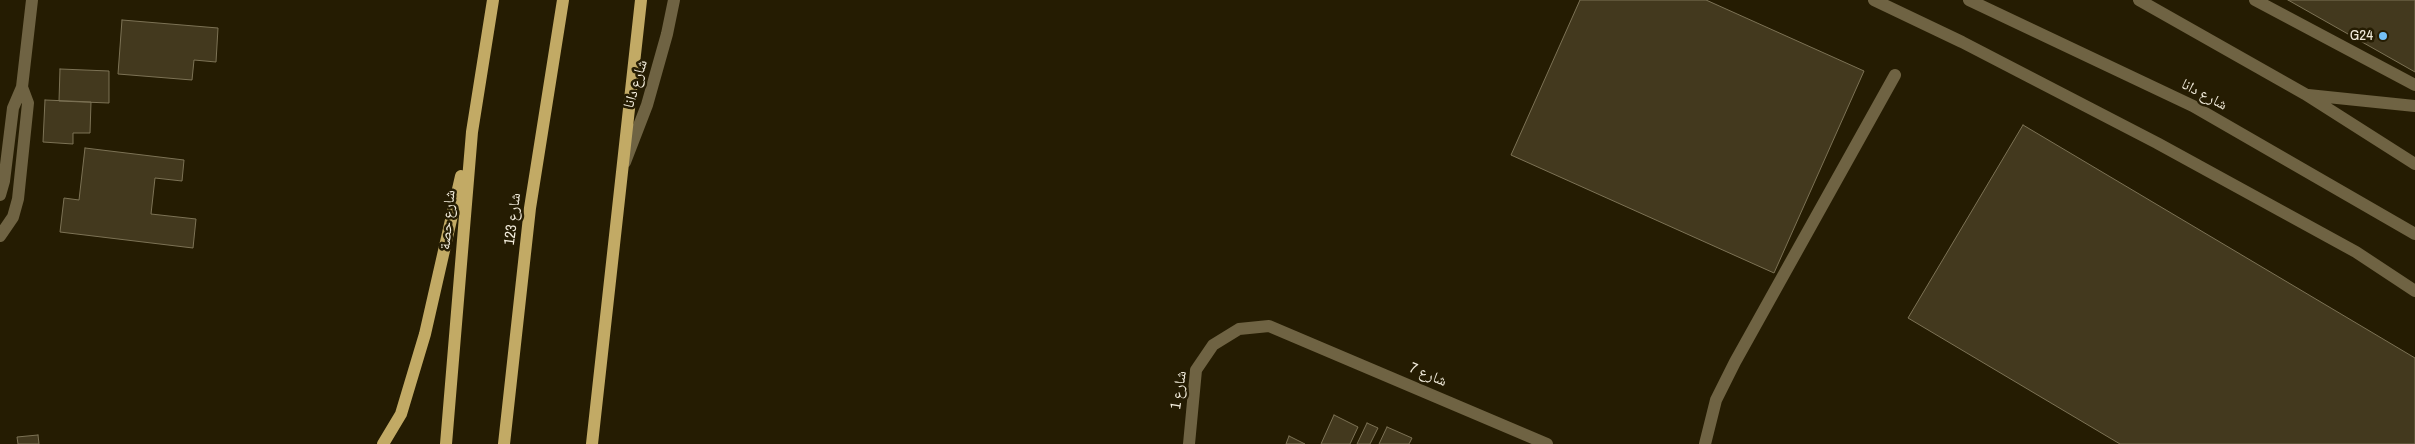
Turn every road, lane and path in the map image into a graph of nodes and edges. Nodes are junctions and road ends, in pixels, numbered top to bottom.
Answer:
1 (32, 0) edge
2 (493, 0) edge
3 (563, 0) edge
4 (641, 0) edge
5 (674, 0) edge
6 (1874, 0) edge
7 (1969, 0) edge
8 (2139, 0) edge
9 (2255, 0) edge
10 (1895, 75) dead end
11 (2415, 85) edge
12 (22, 87) junction
13 (2304, 94) junction
14 (2415, 106) edge
15 (472, 132) junction
16 (2415, 164) edge
17 (621, 174) junction
18 (0, 195) edge
19 (2415, 234) edge
20 (0, 236) edge
21 (2415, 291) edge
22 (1297, 337) joint
23 (383, 444) edge
24 (446, 444) edge
25 (504, 444) edge
26 (592, 444) edge
27 (1189, 444) edge
28 (1547, 444) edge
29 (1705, 444) edge

1 - 12 street
2 - 15 main road, شارع حصة
3 - 25 main road, شارع 123
4 - 17 main road
5 - 17 street, شارع دانا
6 - 21 street
7 - 19 street, شارع دانا
8 - 13 street
9 - 11 street
10 - 29 street
12 - 18 street
12 - 20 street
13 - 14 street
13 - 16 street
15 - 23 main road
15 - 24 main road, شارع حصة
17 - 26 main road
22 - 27 street, شارع 1
22 - 28 street, شارع 7

